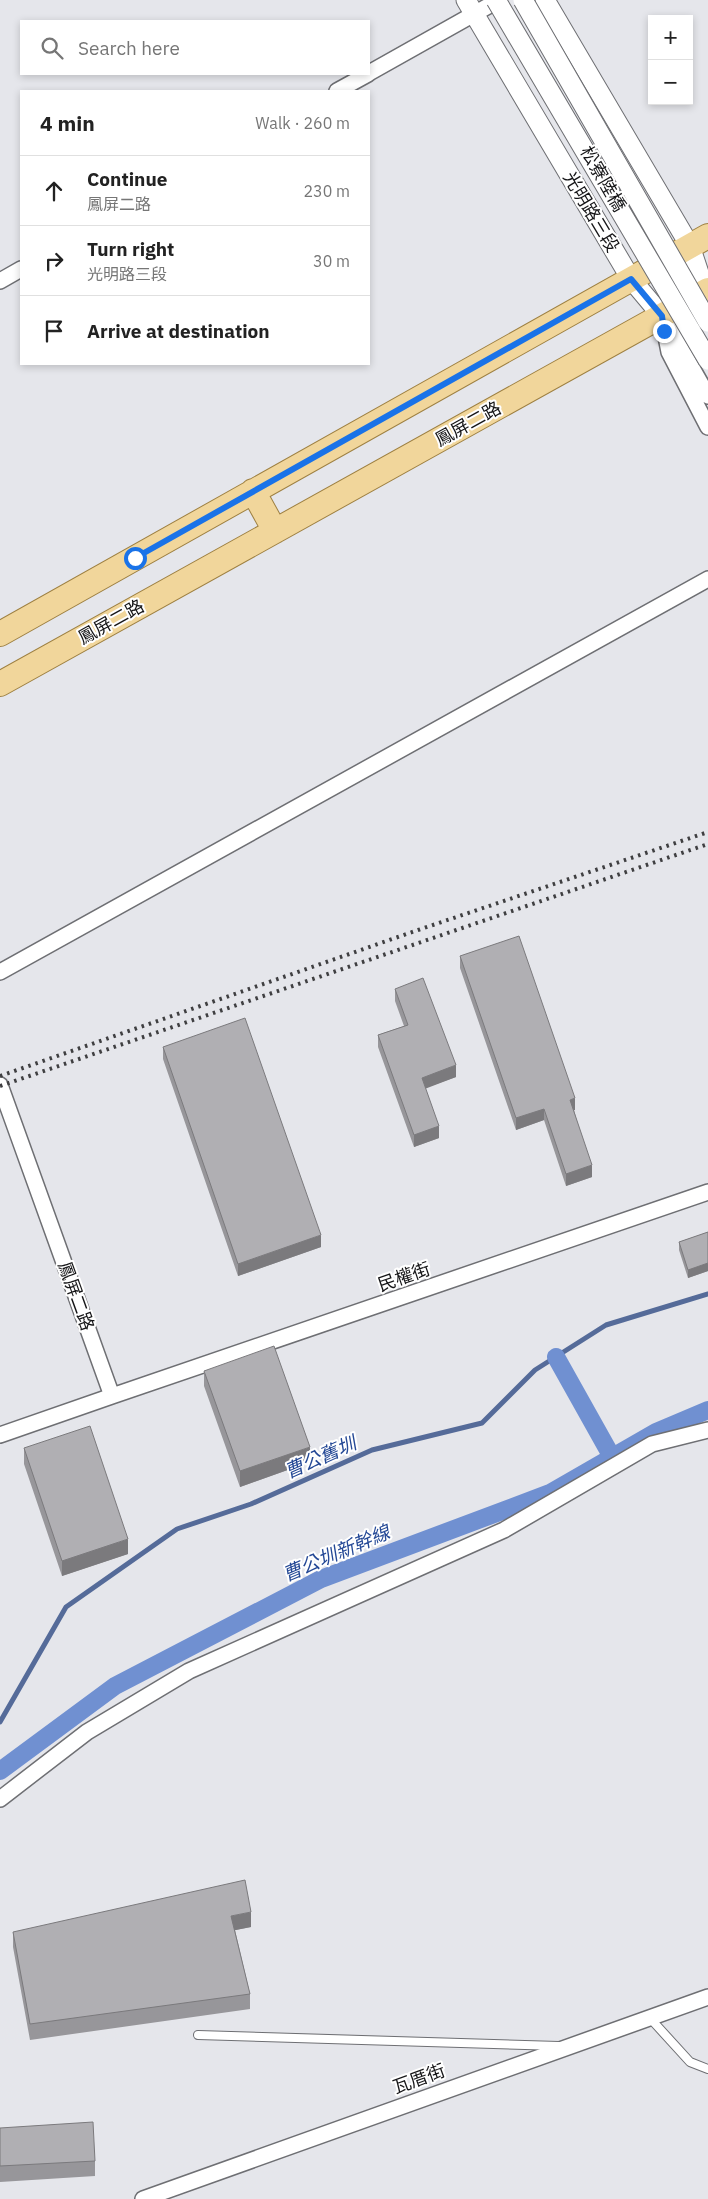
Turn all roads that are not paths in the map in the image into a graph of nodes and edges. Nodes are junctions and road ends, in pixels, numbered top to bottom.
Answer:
1 (498, 0) edge
2 (522, 0) edge
3 (545, 0) edge
4 (470, 7) edge
5 (370, 73) edge
6 (366, 75) edge
7 (339, 90) edge
8 (699, 241) edge
9 (20, 271) edge
10 (631, 279) junction
11 (0, 282) edge
12 (707, 292) edge
13 (662, 316) junction
14 (708, 322) edge
15 (708, 360) edge
16 (708, 396) edge
17 (708, 427) edge
18 (253, 491) junction
19 (275, 531) junction
20 (708, 578) edge
21 (0, 634) edge
22 (0, 684) edge
23 (0, 972) edge
24 (0, 1085) edge
25 (708, 1192) edge
26 (112, 1396) junction
27 (708, 1430) edge
28 (0, 1435) edge
29 (0, 1799) edge
30 (708, 1997) edge
31 (649, 2017) junction
32 (198, 2035) dead end
33 (565, 2046) junction
34 (708, 2069) edge
35 (143, 2199) edge

1 - 4 street
1 - 15 street, 松寮陸橋, bridge
2 - 14 street, 松寮陸橋, bridge
3 - 8 street
4 - 5 street
4 - 10 street, 光明路三段
6 - 7 street
8 - 10 main road
8 - 12 street
9 - 11 street
10 - 13 street, 光明路三段
10 - 18 main road
12 - 13 main road, 鳳屏二路
13 - 16 street
13 - 17 street, 光明路三段
13 - 19 main road, 鳳屏二路
18 - 19 main road
18 - 21 main road
19 - 22 main road, 鳳屏二路
20 - 23 street
24 - 26 street, 鳳屏二路
25 - 26 street, 民權街
26 - 28 street
27 - 29 street
30 - 31 street, 瓦厝街
31 - 33 street, 瓦厝街
31 - 34 lane
32 - 33 lane
33 - 35 street, 瓦厝街

